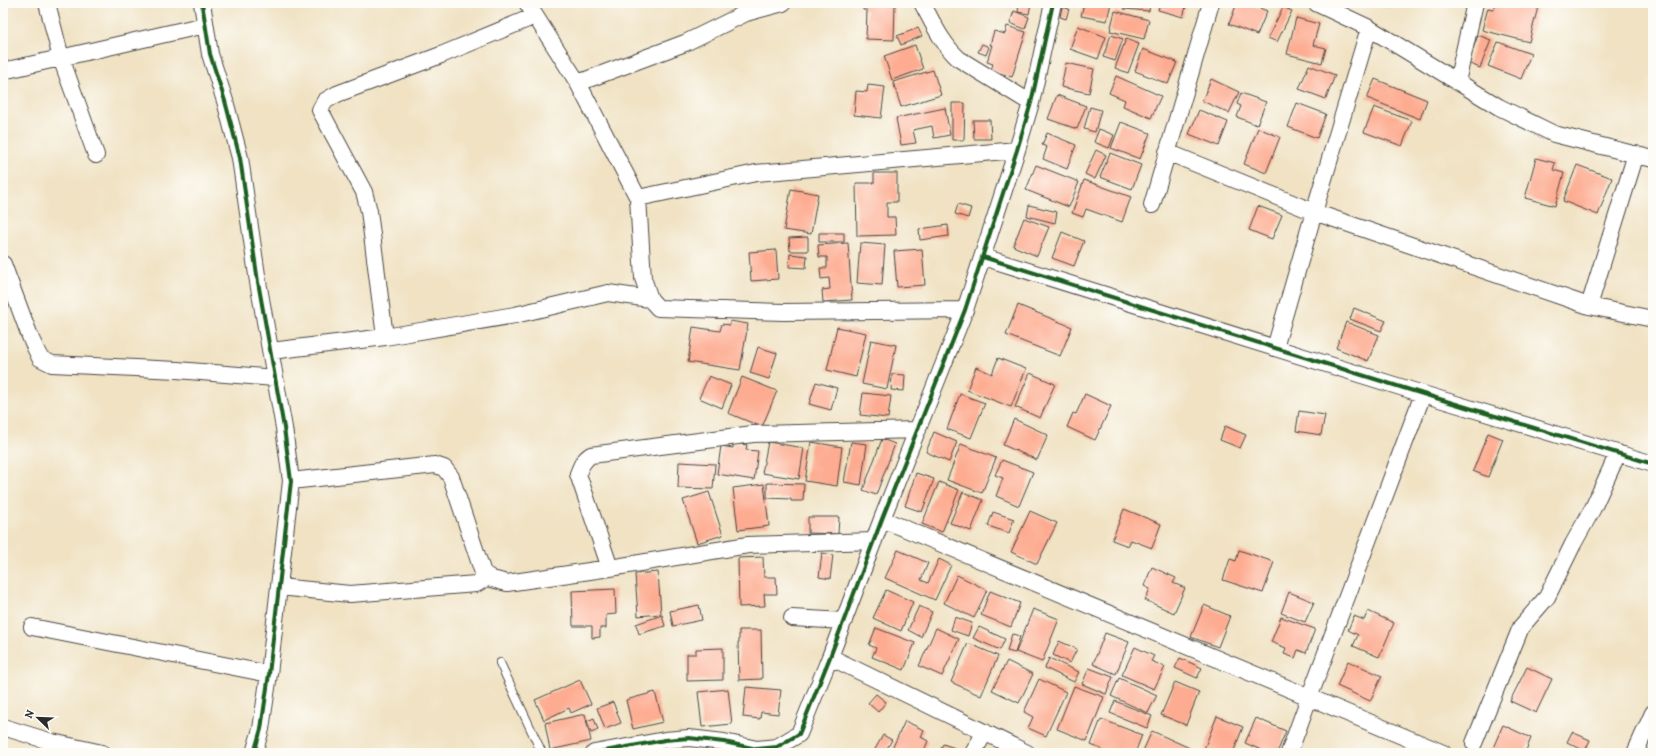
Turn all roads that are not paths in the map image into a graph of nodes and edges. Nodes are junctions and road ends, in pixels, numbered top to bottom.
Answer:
1 (47, 3) edge
2 (202, 3) edge
3 (783, 3) edge
4 (922, 3) edge
5 (1053, 3) edge
6 (1211, 3) edge
7 (1316, 3) edge
8 (1475, 3) edge
9 (531, 9) edge
10 (206, 25) junction
11 (1369, 28) junction
12 (61, 58) junction
13 (3, 71) edge
14 (1457, 82) junction
15 (578, 83) junction
16 (1030, 103) junction
17 (1017, 150) junction
18 (1168, 152) junction
19 (1636, 154) junction
20 (96, 155) dead end
21 (1653, 159) edge
22 (638, 198) junction
23 (1152, 205) dead end
24 (1314, 212) junction
25 (983, 257) junction
26 (3, 264) edge
27 (650, 299) junction
28 (1590, 306) junction
29 (965, 310) junction
30 (1653, 319) edge
31 (385, 337) junction
32 (1275, 348) junction
33 (271, 351) junction
34 (275, 378) junction
35 (1423, 394) junction
36 (918, 430) junction
37 (1618, 453) junction
38 (1653, 464) edge
39 (292, 481) junction
40 (882, 520) junction
41 (874, 542) junction
42 (610, 568) junction
43 (488, 577) junction
44 (279, 587) junction
45 (792, 618) dead end
46 (844, 621) junction
47 (32, 627) dead end
48 (830, 657) junction
49 (500, 663) dead end
50 (269, 674) junction
51 (1309, 698) junction
52 (1653, 713) edge
53 (3, 727) edge
54 (985, 732) junction
55 (798, 734) junction
56 (1474, 743) dead end
57 (102, 753) edge
58 (254, 753) edge
59 (542, 753) edge
60 (594, 753) edge
61 (793, 753) edge
62 (973, 753) edge
63 (1027, 753) edge
64 (1289, 753) edge
65 (1443, 753) edge
66 (1635, 753) edge

1 - 12 street
2 - 10 street
3 - 15 street
4 - 16 street
5 - 16 street
6 - 18 street
7 - 11 street
8 - 14 street
9 - 15 street
9 - 31 street
10 - 12 street
10 - 33 street
11 - 14 street
11 - 24 street
12 - 13 street
12 - 20 street
14 - 19 street
15 - 22 street
16 - 17 street
17 - 22 street
17 - 25 street
18 - 23 street
18 - 24 street
19 - 21 street
19 - 28 street
22 - 27 street
24 - 28 street
24 - 32 street
25 - 29 street
25 - 32 street
26 - 34 street
27 - 29 street
27 - 31 street
28 - 30 street
29 - 36 street
31 - 33 street
32 - 35 street
33 - 34 street
34 - 39 street
35 - 37 street
35 - 51 street
36 - 40 street
36 - 42 street
37 - 38 street
37 - 56 street
39 - 43 street
39 - 44 street
40 - 41 street
40 - 51 street
41 - 42 street
41 - 46 street
42 - 43 street
43 - 44 street
44 - 50 street
45 - 46 street
46 - 48 street
47 - 50 street
48 - 54 street
48 - 55 street
49 - 59 lane
50 - 58 street
51 - 64 street
51 - 65 street
52 - 66 street
53 - 57 street
54 - 62 street
54 - 63 street
55 - 60 street
55 - 61 street

